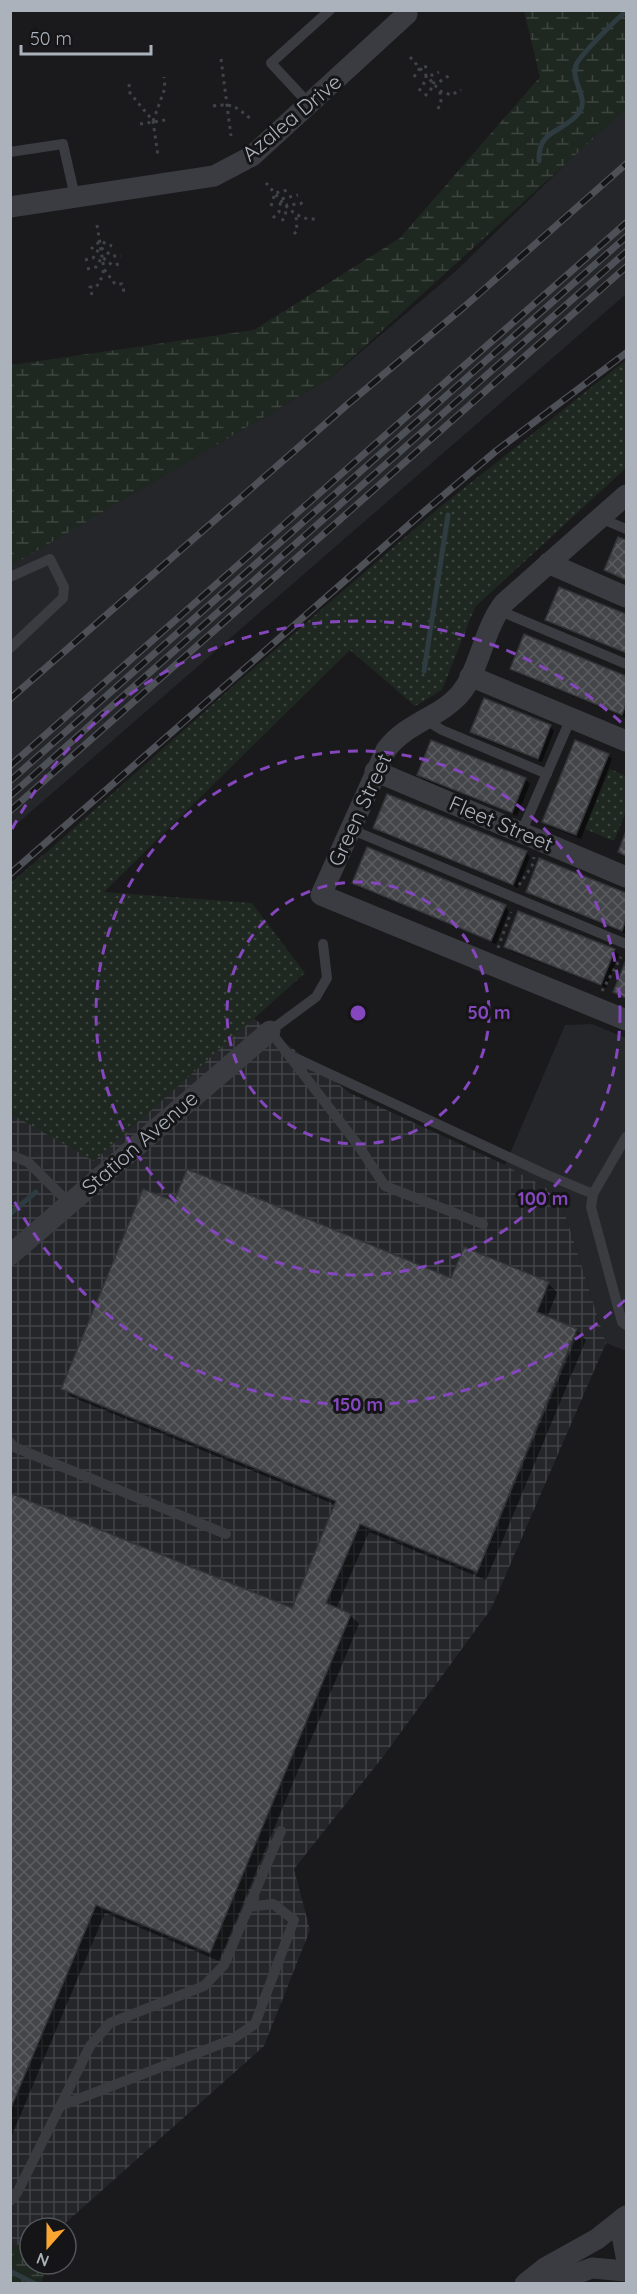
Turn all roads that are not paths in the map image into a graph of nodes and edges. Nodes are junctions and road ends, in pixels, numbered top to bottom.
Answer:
1 (330, 10) edge
2 (404, 10) edge
3 (311, 105) junction
4 (10, 152) edge
5 (75, 197) junction
6 (10, 207) edge
7 (627, 495) edge
8 (600, 518) junction
9 (627, 529) edge
10 (548, 563) junction
11 (10, 577) edge
12 (627, 597) edge
13 (498, 610) junction
14 (10, 648) edge
15 (627, 664) edge
16 (470, 676) junction
17 (571, 718) junction
18 (424, 719) junction
19 (627, 741) edge
20 (375, 771) junction
21 (547, 774) junction
22 (350, 829) junction
23 (526, 842) junction
24 (627, 877) edge
25 (323, 944) dead end
26 (625, 949) edge
27 (627, 1020) edge
28 (270, 1031) junction
29 (289, 1055) junction
30 (627, 1137) edge
31 (10, 1155) edge
32 (593, 1194) junction
33 (70, 1204) junction
34 (483, 1224) dead end
35 (10, 1256) edge
36 (627, 1325) edge
37 (10, 1442) edge
38 (226, 1534) dead end
39 (281, 1831) dead end
40 (249, 1906) junction
41 (60, 2106) junction
42 (10, 2201) edge
43 (627, 2217) edge
44 (627, 2256) edge
45 (627, 2271) edge
46 (525, 2283) edge
47 (548, 2283) edge

1 - 3 lane
2 - 3 street, Azalea Drive
3 - 5 street, Azalea Drive
4 - 5 lane
5 - 6 street, Azalea Drive
7 - 8 street, Green Street
8 - 9 lane
8 - 10 street, Green Street
10 - 12 street
10 - 13 street, Green Street
11 - 14 lane
13 - 15 lane
13 - 16 street, Green Street
16 - 17 street
16 - 18 street, Green Street
17 - 19 street
17 - 21 lane
18 - 20 street, Green Street
18 - 21 lane
20 - 22 street, Green Street
20 - 23 street, Fleet Street
21 - 23 lane
22 - 26 lane
22 - 27 street, Green Street
23 - 24 street, Fleet Street
25 - 28 lane
28 - 29 lane
28 - 33 street, Station Avenue
29 - 32 lane
29 - 34 lane
30 - 32 lane
31 - 33 lane
32 - 36 lane
33 - 35 street, Station Avenue
37 - 38 lane
39 - 40 lane
40 - 41 lane
40 - 41 lane
41 - 42 lane
43 - 44 street
43 - 46 street
45 - 47 street

